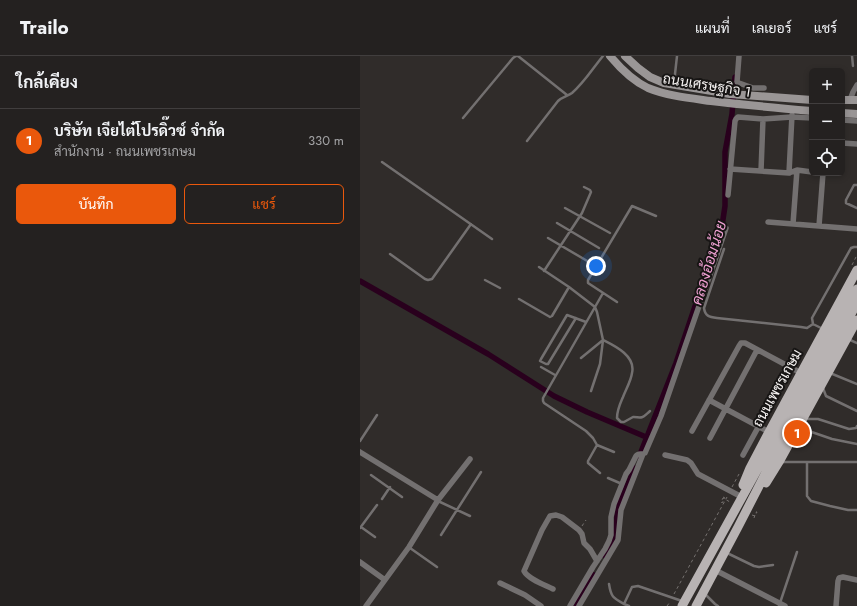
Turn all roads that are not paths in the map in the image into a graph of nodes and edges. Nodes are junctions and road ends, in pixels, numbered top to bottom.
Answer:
1 (518, 56) edge
2 (603, 56) edge
3 (610, 56) edge
4 (625, 56) edge
5 (678, 56) edge
6 (739, 56) edge
7 (852, 56) edge
8 (853, 66) dead end
9 (674, 85) junction
10 (857, 85) edge
11 (764, 88) dead end
12 (568, 96) junction
13 (809, 100) edge
14 (850, 100) edge
15 (809, 111) edge
16 (793, 113) junction
17 (845, 113) edge
18 (857, 114) edge
19 (809, 117) edge
20 (463, 118) dead end
21 (763, 119) junction
22 (845, 120) edge
23 (857, 121) edge
24 (527, 141) dead end
25 (845, 143) edge
26 (857, 144) edge
27 (382, 162) dead end
28 (730, 169) junction
29 (797, 170) junction
30 (761, 171) junction
31 (789, 172) junction
32 (809, 172) edge
33 (823, 176) edge
34 (857, 185) edge
35 (584, 187) dead end
36 (728, 195) dead end
37 (565, 208) dead end
38 (857, 208) edge
39 (580, 216) junction
40 (656, 216) dead end
41 (768, 222) dead end
42 (557, 223) dead end
43 (471, 224) junction
44 (793, 224) junction
45 (819, 226) junction
46 (726, 228) dead end
47 (857, 229) edge
48 (570, 231) junction
49 (610, 233) dead end
50 (548, 238) dead end
51 (492, 239) dead end
52 (561, 245) junction
53 (857, 247) edge
54 (599, 248) dead end
55 (724, 249) dead end
56 (390, 254) dead end
57 (589, 262) dead end
58 (539, 267) dead end
59 (857, 270) edge
60 (544, 271) junction
61 (484, 280) dead end
62 (569, 287) junction
63 (500, 288) dead end
64 (857, 289) edge
65 (603, 293) junction
66 (519, 299) dead end
67 (616, 302) dead end
68 (857, 303) edge
69 (594, 307) junction
70 (576, 318) junction
71 (857, 320) edge
72 (586, 322) junction
73 (813, 324) junction
74 (825, 330) junction
75 (847, 338) junction
76 (603, 340) junction
77 (857, 343) edge
78 (758, 350) junction
79 (581, 358) dead end
80 (541, 367) dead end
81 (791, 367) junction
82 (828, 372) junction
83 (801, 373) junction
84 (555, 375) junction
85 (821, 384) junction
86 (857, 384) edge
87 (591, 391) dead end
88 (709, 400) junction
89 (725, 409) junction
90 (650, 411) dead end
91 (857, 411) edge
92 (377, 414) dead end
93 (802, 419) junction
94 (759, 426) junction
95 (857, 426) edge
96 (798, 428) junction
97 (692, 431) dead end
98 (769, 432) junction
99 (710, 438) dead end
100 (360, 441) edge
101 (857, 444) edge
102 (597, 445) junction
103 (360, 452) edge
104 (614, 452) dead end
105 (641, 454) junction
106 (665, 455) dead end
107 (743, 456) dead end
108 (470, 459) dead end
109 (779, 462) junction
110 (806, 462) junction
111 (857, 462) edge
112 (481, 472) dead end
113 (600, 473) dead end
114 (371, 474) dead end
115 (608, 478) dead end
116 (622, 484) junction
117 (390, 488) junction
118 (734, 493) junction
119 (402, 497) dead end
120 (382, 500) dead end
121 (438, 500) junction
122 (377, 505) dead end
123 (457, 510) junction
124 (857, 510) edge
125 (470, 516) dead end
126 (728, 522) junction
127 (738, 527) junction
128 (360, 528) edge
129 (442, 535) dead end
130 (375, 537) dead end
131 (409, 547) junction
132 (725, 552) junction
133 (797, 552) dead end
134 (597, 561) junction
135 (360, 562) edge
136 (773, 565) dead end
137 (437, 567) dead end
138 (715, 570) junction
139 (857, 578) edge
140 (385, 580) junction
141 (500, 583) dead end
142 (609, 584) dead end
143 (553, 589) dead end
144 (703, 592) junction
145 (624, 604) junction
146 (683, 604) edge
147 (781, 605) edge
148 (366, 606) edge
149 (542, 606) edge
150 (570, 606) edge
151 (579, 606) edge
152 (628, 606) edge
153 (696, 606) edge
154 (718, 606) edge
155 (836, 606) edge

1 - 12 lane
1 - 20 lane
2 - 12 lane
3 - 16 main road, ถนนเศรษฐกิจ 1
4 - 9 main road, ถนนเศรษฐกิจ 1
5 - 9 lane
6 - 11 street
7 - 8 lane
9 - 13 main road, ถนนเศรษฐกิจ 1
10 - 14 street
12 - 24 lane
15 - 16 main road, ถนนเศรษฐกิจ 1
16 - 19 street
16 - 21 street
16 - 31 street
17 - 18 main road
21 - 28 street
21 - 30 street
22 - 23 street
25 - 26 street
27 - 43 lane
28 - 30 street
28 - 36 street
29 - 31 street
29 - 32 street
29 - 44 street
30 - 31 street
33 - 45 street
34 - 38 lane
35 - 39 lane
37 - 39 lane
39 - 48 lane
39 - 49 lane
40 - 65 lane
41 - 44 street
42 - 48 lane
43 - 51 lane
43 - 56 lane
44 - 45 street
45 - 47 street
46 - 105 street
48 - 52 lane
48 - 54 lane
50 - 52 lane
52 - 57 lane
52 - 60 lane
53 - 73 lane
55 - 73 lane
58 - 60 lane
59 - 74 main road, ถนนเพชรเกษม
60 - 62 lane
61 - 63 lane
62 - 66 lane
62 - 69 lane
64 - 126 main road, ถนนเพชรเกษม
65 - 67 lane
65 - 69 lane
68 - 127 main road, ถนนเพชรเกษม
69 - 72 lane
69 - 76 lane
70 - 70 lane
70 - 72 lane
71 - 75 main road, ถนนเพชรเกษม
72 - 84 lane
73 - 74 lane
74 - 83 main road, ถนนเพชรเกษม
75 - 77 lane
75 - 82 main road, ถนนเพชรเกษม
76 - 79 lane
76 - 87 lane
76 - 90 lane
78 - 81 street
78 - 88 street
78 - 89 street
80 - 84 lane
81 - 83 street
81 - 94 street
82 - 85 main road, ถนนเพชรเกษม
82 - 86 lane
83 - 98 main road, ถนนเพชรเกษม
84 - 102 lane
85 - 91 lane
85 - 93 main road, ถนนเพชรเกษม
88 - 89 street
88 - 97 street
89 - 94 street
89 - 99 street
92 - 100 lane
93 - 95 lane
93 - 96 main road, ถนนเพชรเกษม
94 - 98 street
94 - 107 street
96 - 101 lane
96 - 109 main road, ถนนเพชรเกษม
98 - 118 main road, ถนนเพชรเกษม
102 - 104 lane
102 - 113 lane
103 - 121 street
105 - 116 street
105 - 151 street
106 - 118 street
108 - 121 street
109 - 110 lane
109 - 127 main road, ถนนเพชรเกษม
110 - 111 lane
110 - 124 lane
112 - 123 lane
114 - 117 lane
115 - 116 lane
116 - 134 street
117 - 119 lane
117 - 120 lane
118 - 126 main road, ถนนเพชรเกษม
121 - 123 lane
121 - 131 street
122 - 128 lane
123 - 125 lane
123 - 129 lane
126 - 146 main road, ถนนเพชรเกษม
127 - 132 main road, ถนนเพชรเกษม
128 - 130 lane
131 - 137 lane
131 - 140 street
132 - 136 lane
132 - 138 main road, ถนนเพชรเกษม
133 - 147 lane
134 - 143 street
134 - 150 street
135 - 140 street
138 - 144 main road, ถนนเพชรเกษม
138 - 147 street
139 - 155 street
140 - 148 street
141 - 149 street
142 - 145 lane
144 - 153 main road, ถนนเพชรเกษม
144 - 154 lane
145 - 146 lane
145 - 152 lane

